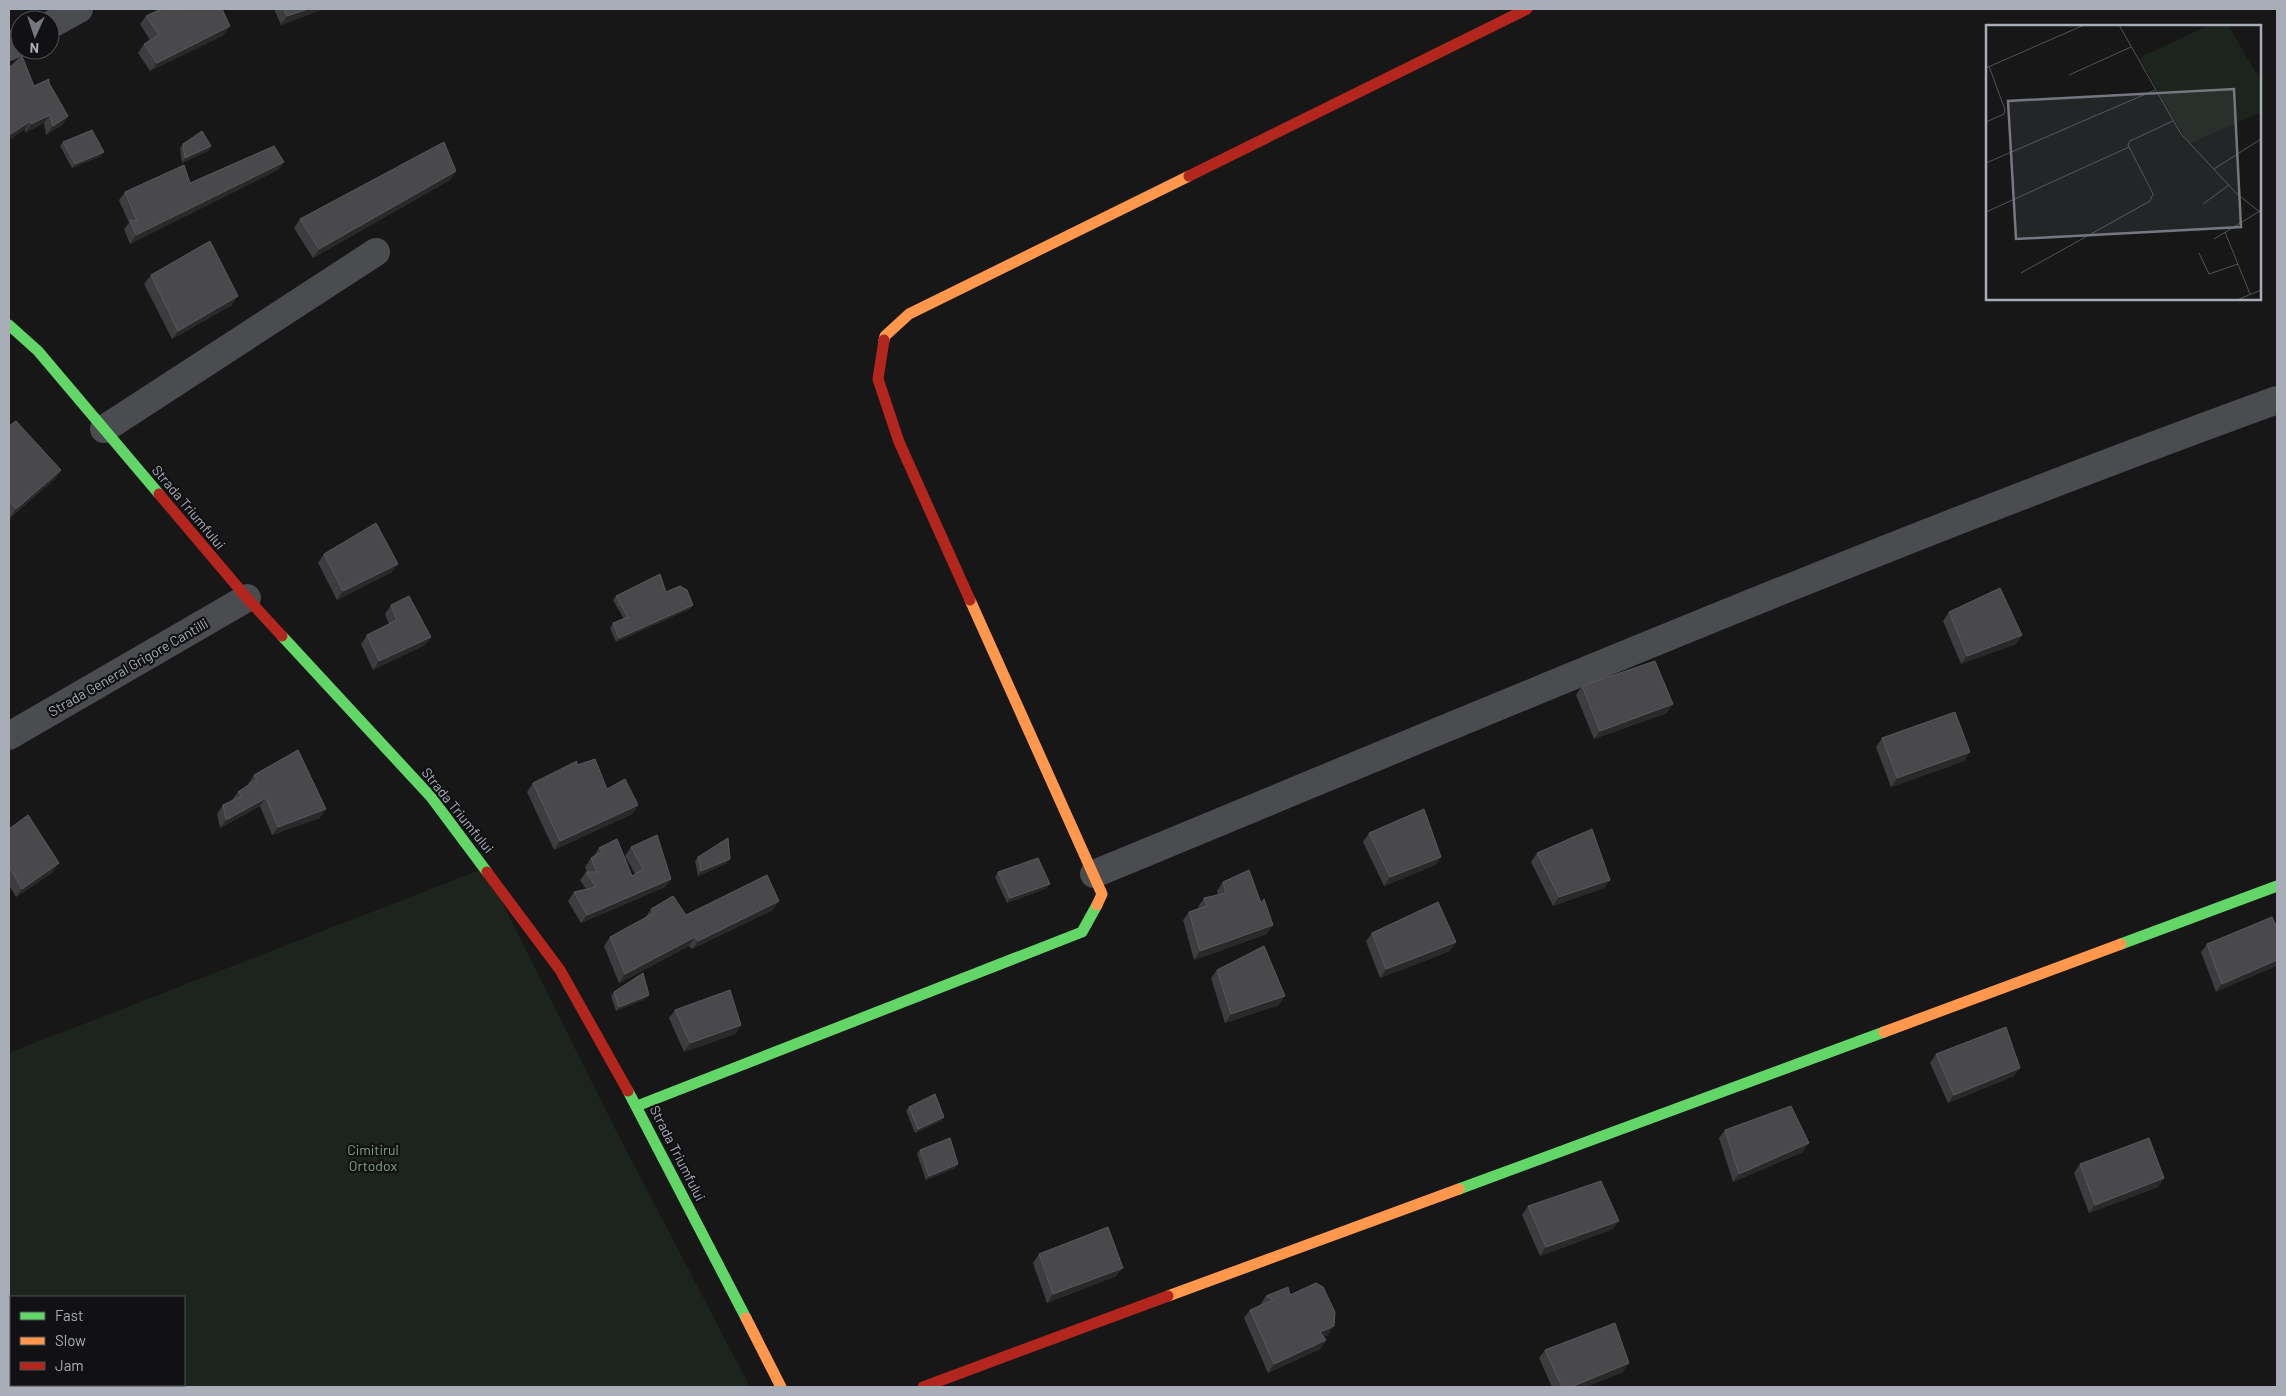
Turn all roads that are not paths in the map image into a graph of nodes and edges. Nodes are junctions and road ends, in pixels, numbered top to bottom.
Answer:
1 (79, 9) edge
2 (1527, 9) edge
3 (60, 19) edge
4 (376, 252) dead end
5 (9, 325) edge
6 (2277, 400) edge
7 (104, 429) junction
8 (247, 598) junction
9 (9, 736) edge
10 (1094, 874) junction
11 (2277, 886) edge
12 (637, 1106) junction
13 (780, 1387) edge
14 (924, 1387) edge

1 - 3 street
2 - 10 street
4 - 7 street
5 - 7 street, Strada Triumfului
6 - 10 street
7 - 8 street, Strada Triumfului
8 - 9 street, Strada General Grigore Cantilli
8 - 12 street, Strada Triumfului
10 - 12 street
11 - 14 street
12 - 13 street, Strada Triumfului

